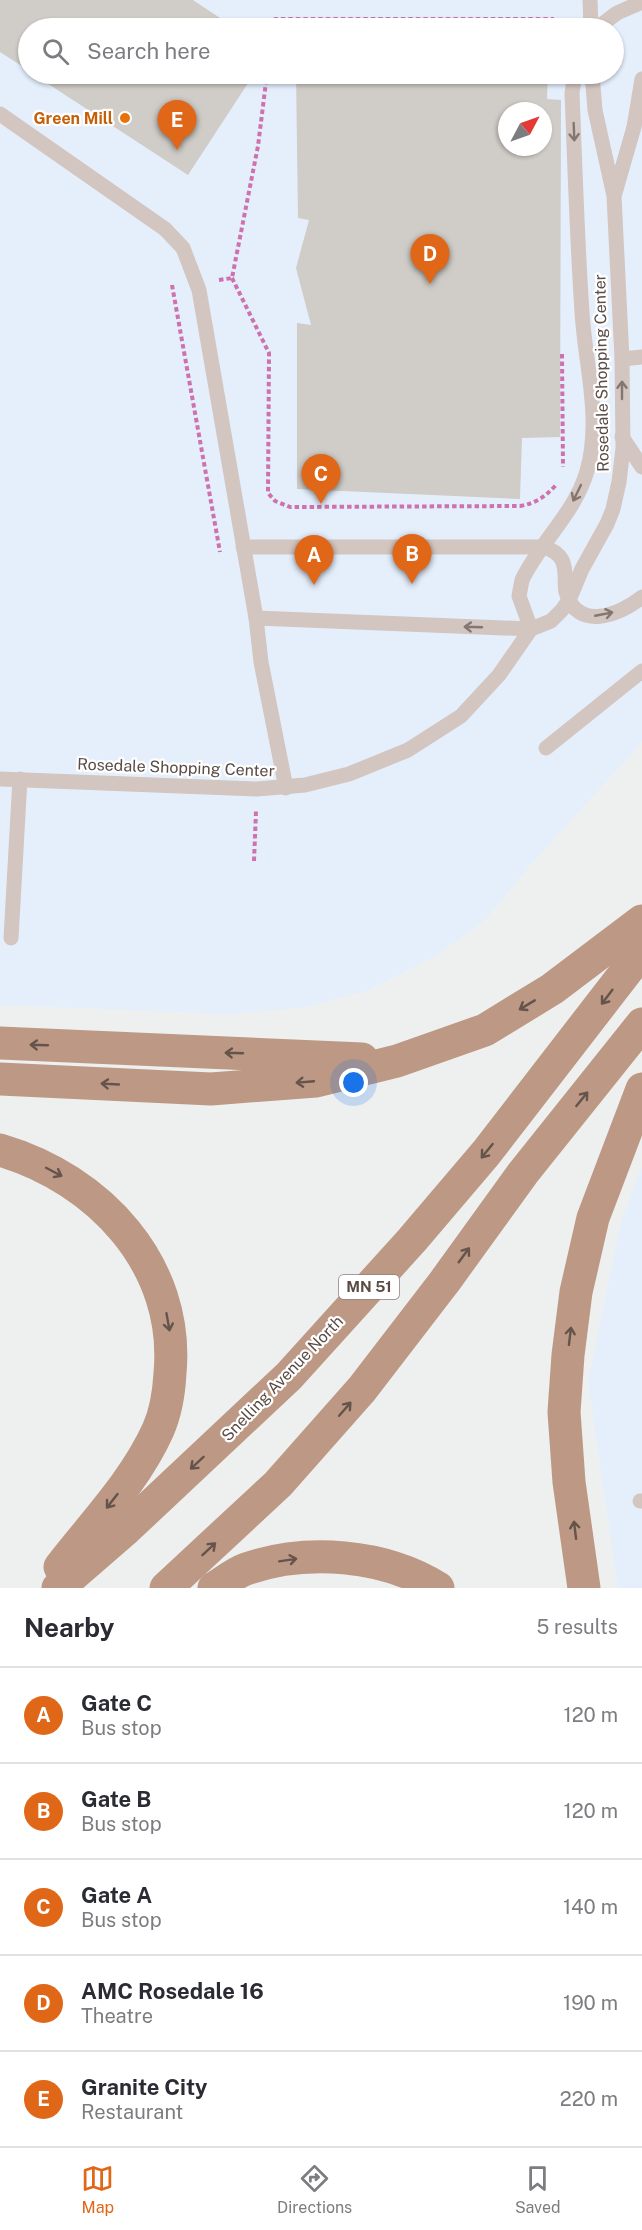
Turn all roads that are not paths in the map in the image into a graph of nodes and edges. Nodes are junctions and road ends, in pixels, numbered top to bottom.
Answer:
1 (590, 0) edge
2 (642, 2) edge
3 (591, 18) edge
4 (610, 18) edge
5 (642, 79) edge
6 (573, 84) edge
7 (593, 84) edge
8 (0, 114) edge
9 (614, 196) junction
10 (642, 357) edge
11 (622, 359) junction
12 (622, 437) junction
13 (642, 467) edge
14 (243, 546) junction
15 (543, 547) junction
16 (642, 597) edge
17 (569, 600) junction
18 (256, 618) junction
19 (531, 629) junction
20 (642, 671) edge
21 (546, 748) dead end
22 (0, 779) edge
23 (20, 779) junction
24 (286, 788) junction
25 (642, 921) edge
26 (11, 938) dead end
27 (642, 951) edge
28 (642, 1024) edge
29 (0, 1043) edge
30 (397, 1061) junction
31 (0, 1079) edge
32 (642, 1089) edge
33 (0, 1150) edge
34 (44, 1588) edge
35 (58, 1588) edge
36 (166, 1588) edge
37 (214, 1588) edge
38 (438, 1588) edge
39 (584, 1588) edge

1 - 3 lane
2 - 4 lane
5 - 9 lane
6 -> 15 lane
7 - 9 lane, Rosedale Shopping Center
8 - 14 lane
9 - 11 lane, Rosedale Shopping Center
10 - 11 lane
12 -> 11 lane, Rosedale Shopping Center
12 - 13 lane
12 - 17 lane, Rosedale Shopping Center
14 - 15 lane
14 - 18 lane
15 - 17 lane
15 - 19 lane
17 -> 16 lane
17 - 19 lane, Rosedale Shopping Center
19 -> 18 lane
18 - 24 lane
19 - 24 lane, Rosedale Shopping Center
20 - 21 lane
22 - 23 lane, Rosedale Shopping Center
23 - 24 lane, Rosedale Shopping Center
23 - 26 lane
25 -> 30 highway
27 -> 35 highway, Snelling Avenue North / MN 51
36 -> 28 highway
30 -> 29 highway
30 -> 31 highway
39 -> 32 highway
33 -> 34 highway
37 -> 38 highway

